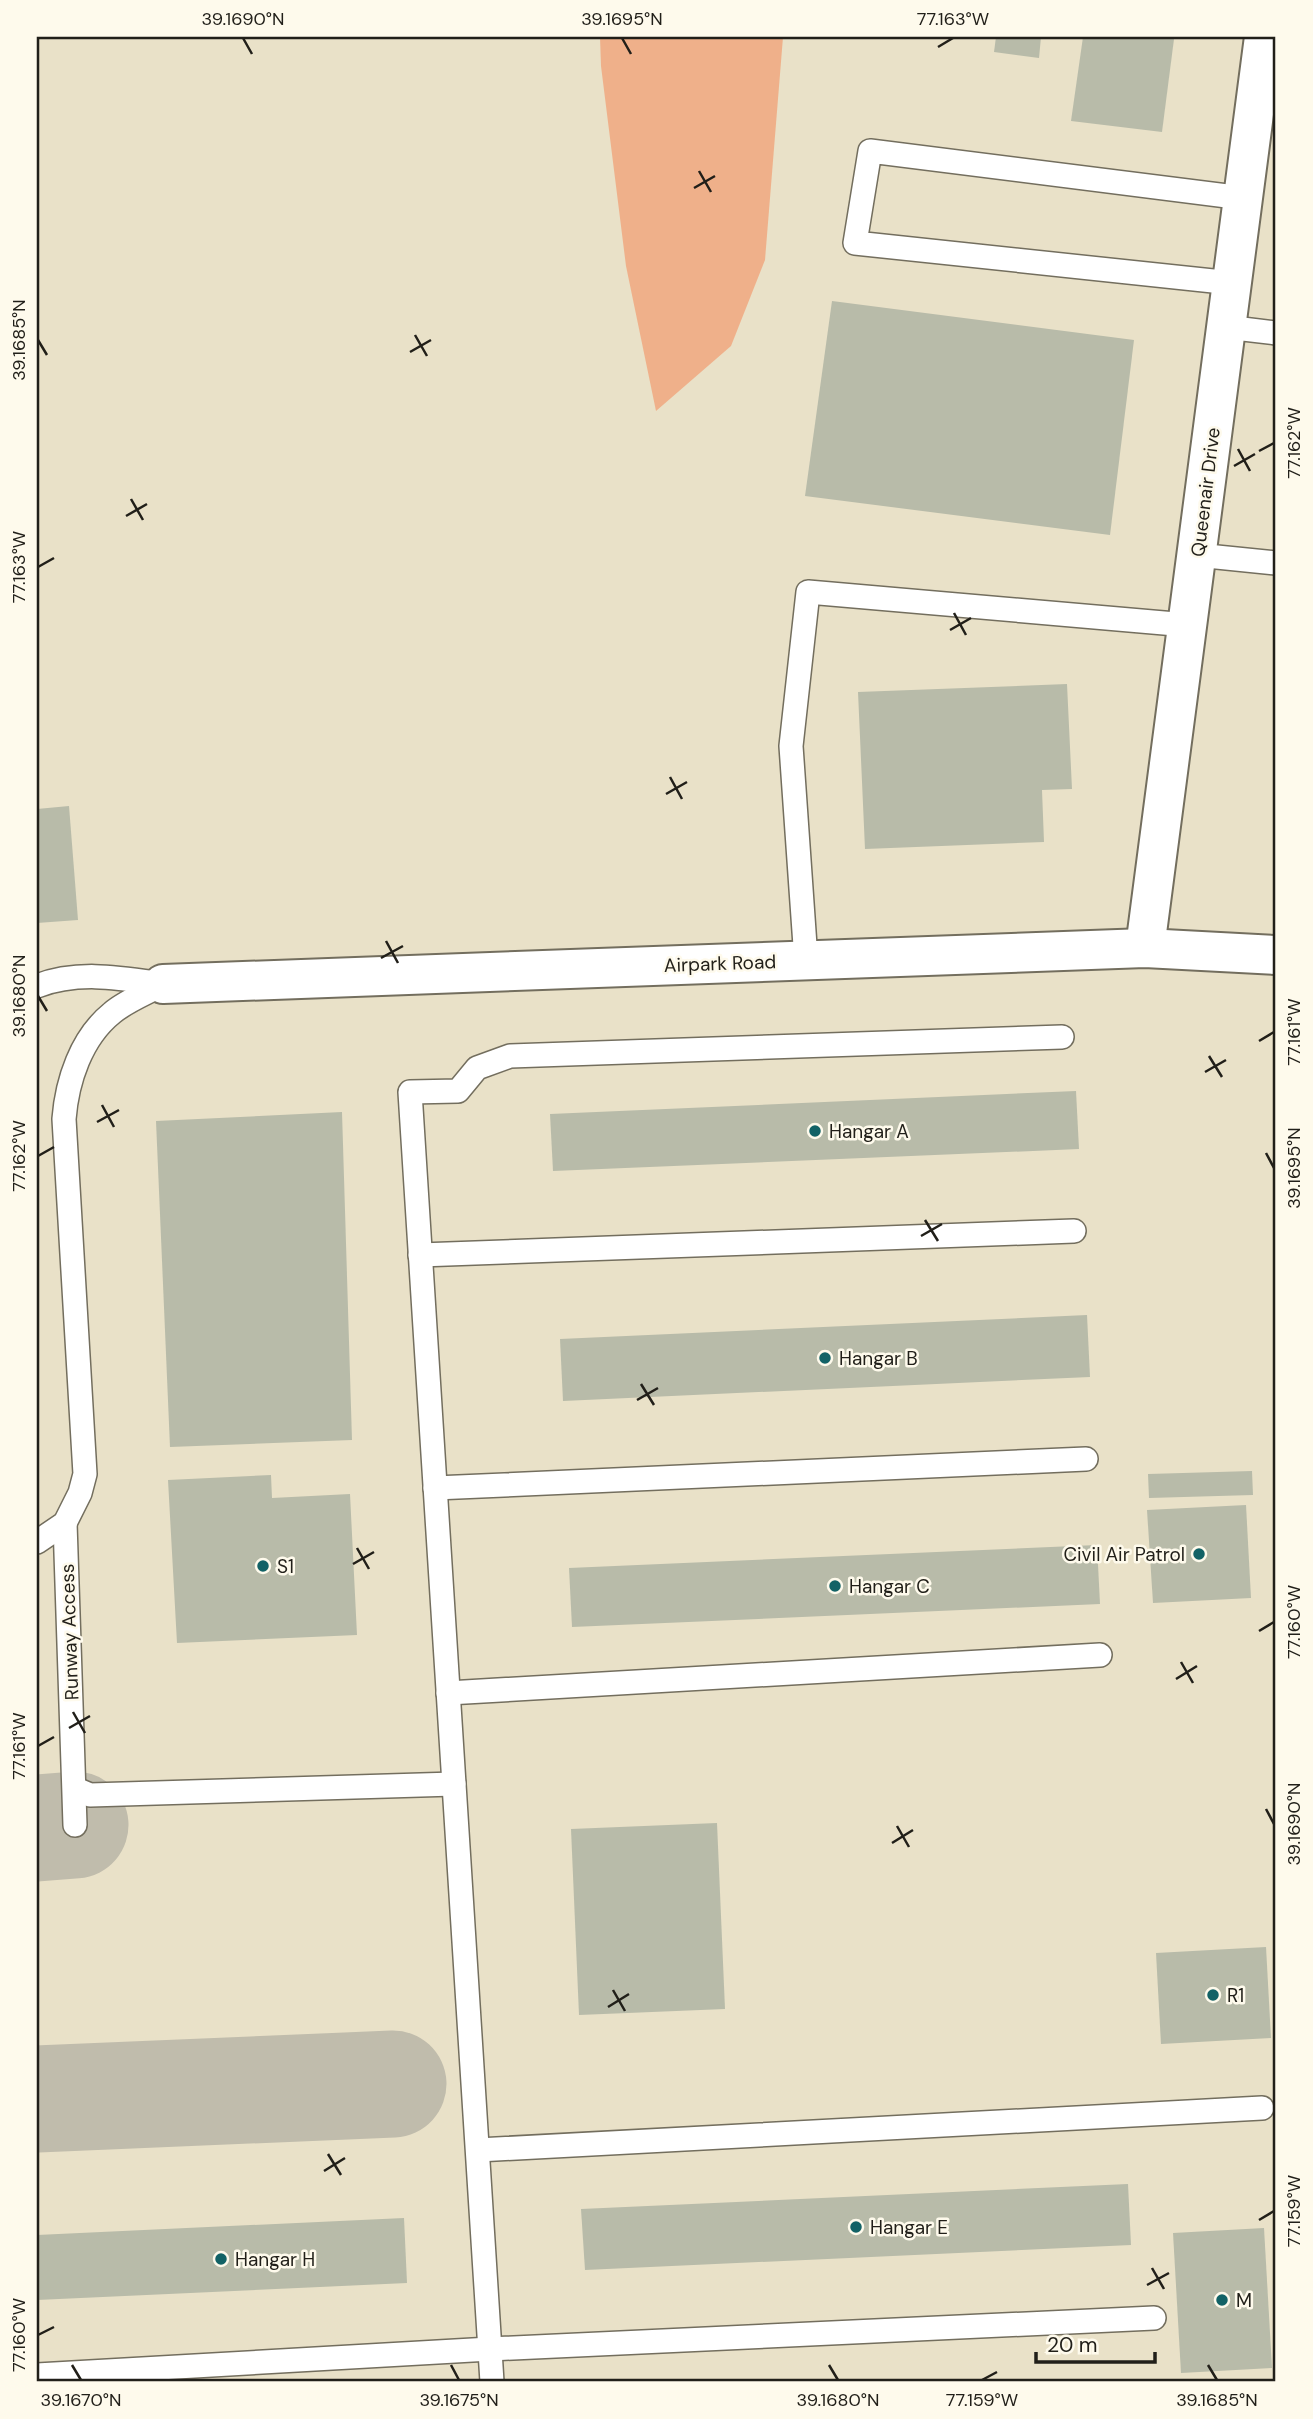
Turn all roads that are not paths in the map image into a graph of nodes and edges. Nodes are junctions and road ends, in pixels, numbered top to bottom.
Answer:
1 (1267, 51) edge
2 (1243, 198) junction
3 (1232, 283) junction
4 (1227, 327) junction
5 (1276, 333) edge
6 (1197, 555) junction
7 (1276, 563) edge
8 (1188, 625) junction
9 (1145, 947) junction
10 (1276, 955) edge
11 (806, 960) junction
12 (163, 984) junction
13 (37, 986) edge
14 (1062, 1037) dead end
15 (1074, 1231) dead end
16 (420, 1255) junction
17 (1086, 1459) dead end
18 (435, 1489) junction
19 (65, 1523) junction
20 (37, 1542) edge
21 (1100, 1655) dead end
22 (448, 1693) junction
23 (454, 1784) junction
24 (76, 1789) junction
25 (75, 1825) dead end
26 (1262, 2108) dead end
27 (478, 2150) junction
28 (1154, 2318) dead end
29 (490, 2349) junction
30 (37, 2375) edge
31 (492, 2382) edge

1 - 2 street, Queenair Drive
2 - 3 street, Queenair Drive
2 - 3 lane
3 - 4 street, Queenair Drive
4 - 5 lane
4 - 6 street, Queenair Drive
6 - 7 lane
6 - 8 street, Queenair Drive
8 - 9 street, Queenair Drive
8 - 11 lane
9 - 10 street, Airpark Road
9 - 11 street, Airpark Road
11 - 12 street, Airpark Road
12 - 13 lane
12 - 19 lane
14 - 16 lane
15 - 16 lane
16 - 18 lane
17 - 18 lane
18 - 22 lane
19 - 20 lane
19 - 24 lane, Runway Access
21 - 22 lane
22 - 23 lane
23 - 24 lane
23 - 27 lane
24 - 25 lane, Runway Access
26 - 27 lane
27 - 29 lane
28 - 29 lane
29 - 30 lane
29 - 31 lane

